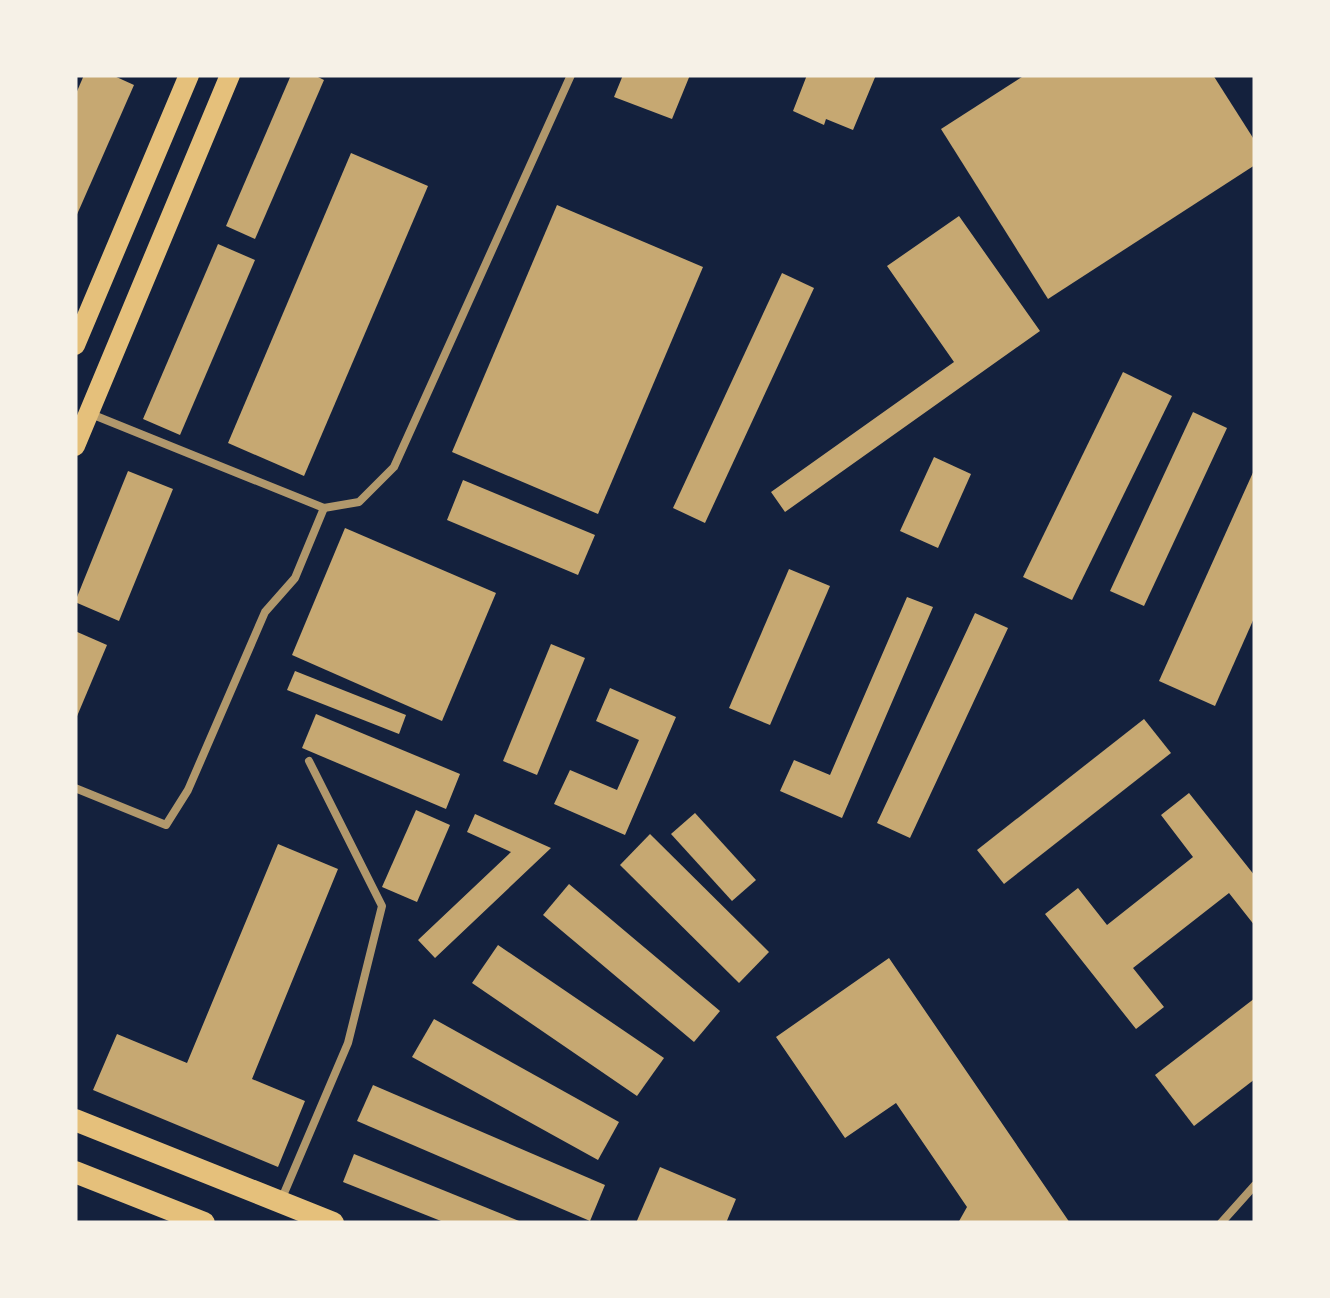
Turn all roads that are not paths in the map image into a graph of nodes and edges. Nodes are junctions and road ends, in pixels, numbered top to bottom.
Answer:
1 (189, 75) edge
2 (230, 75) edge
3 (571, 75) edge
4 (75, 345) edge
5 (88, 413) junction
6 (75, 446) edge
7 (324, 508) junction
8 (309, 761) dead end
9 (75, 788) edge
10 (75, 1120) edge
11 (75, 1172) edge
12 (1255, 1185) edge
13 (280, 1202) junction
14 (204, 1223) edge
15 (333, 1223) edge
16 (1221, 1223) edge

1 - 4 main road
2 - 5 main road
3 - 7 lane
5 - 6 main road
5 - 7 lane
7 - 9 lane
8 - 13 lane
10 - 13 main road
11 - 14 main road
12 - 16 lane
13 - 15 main road

